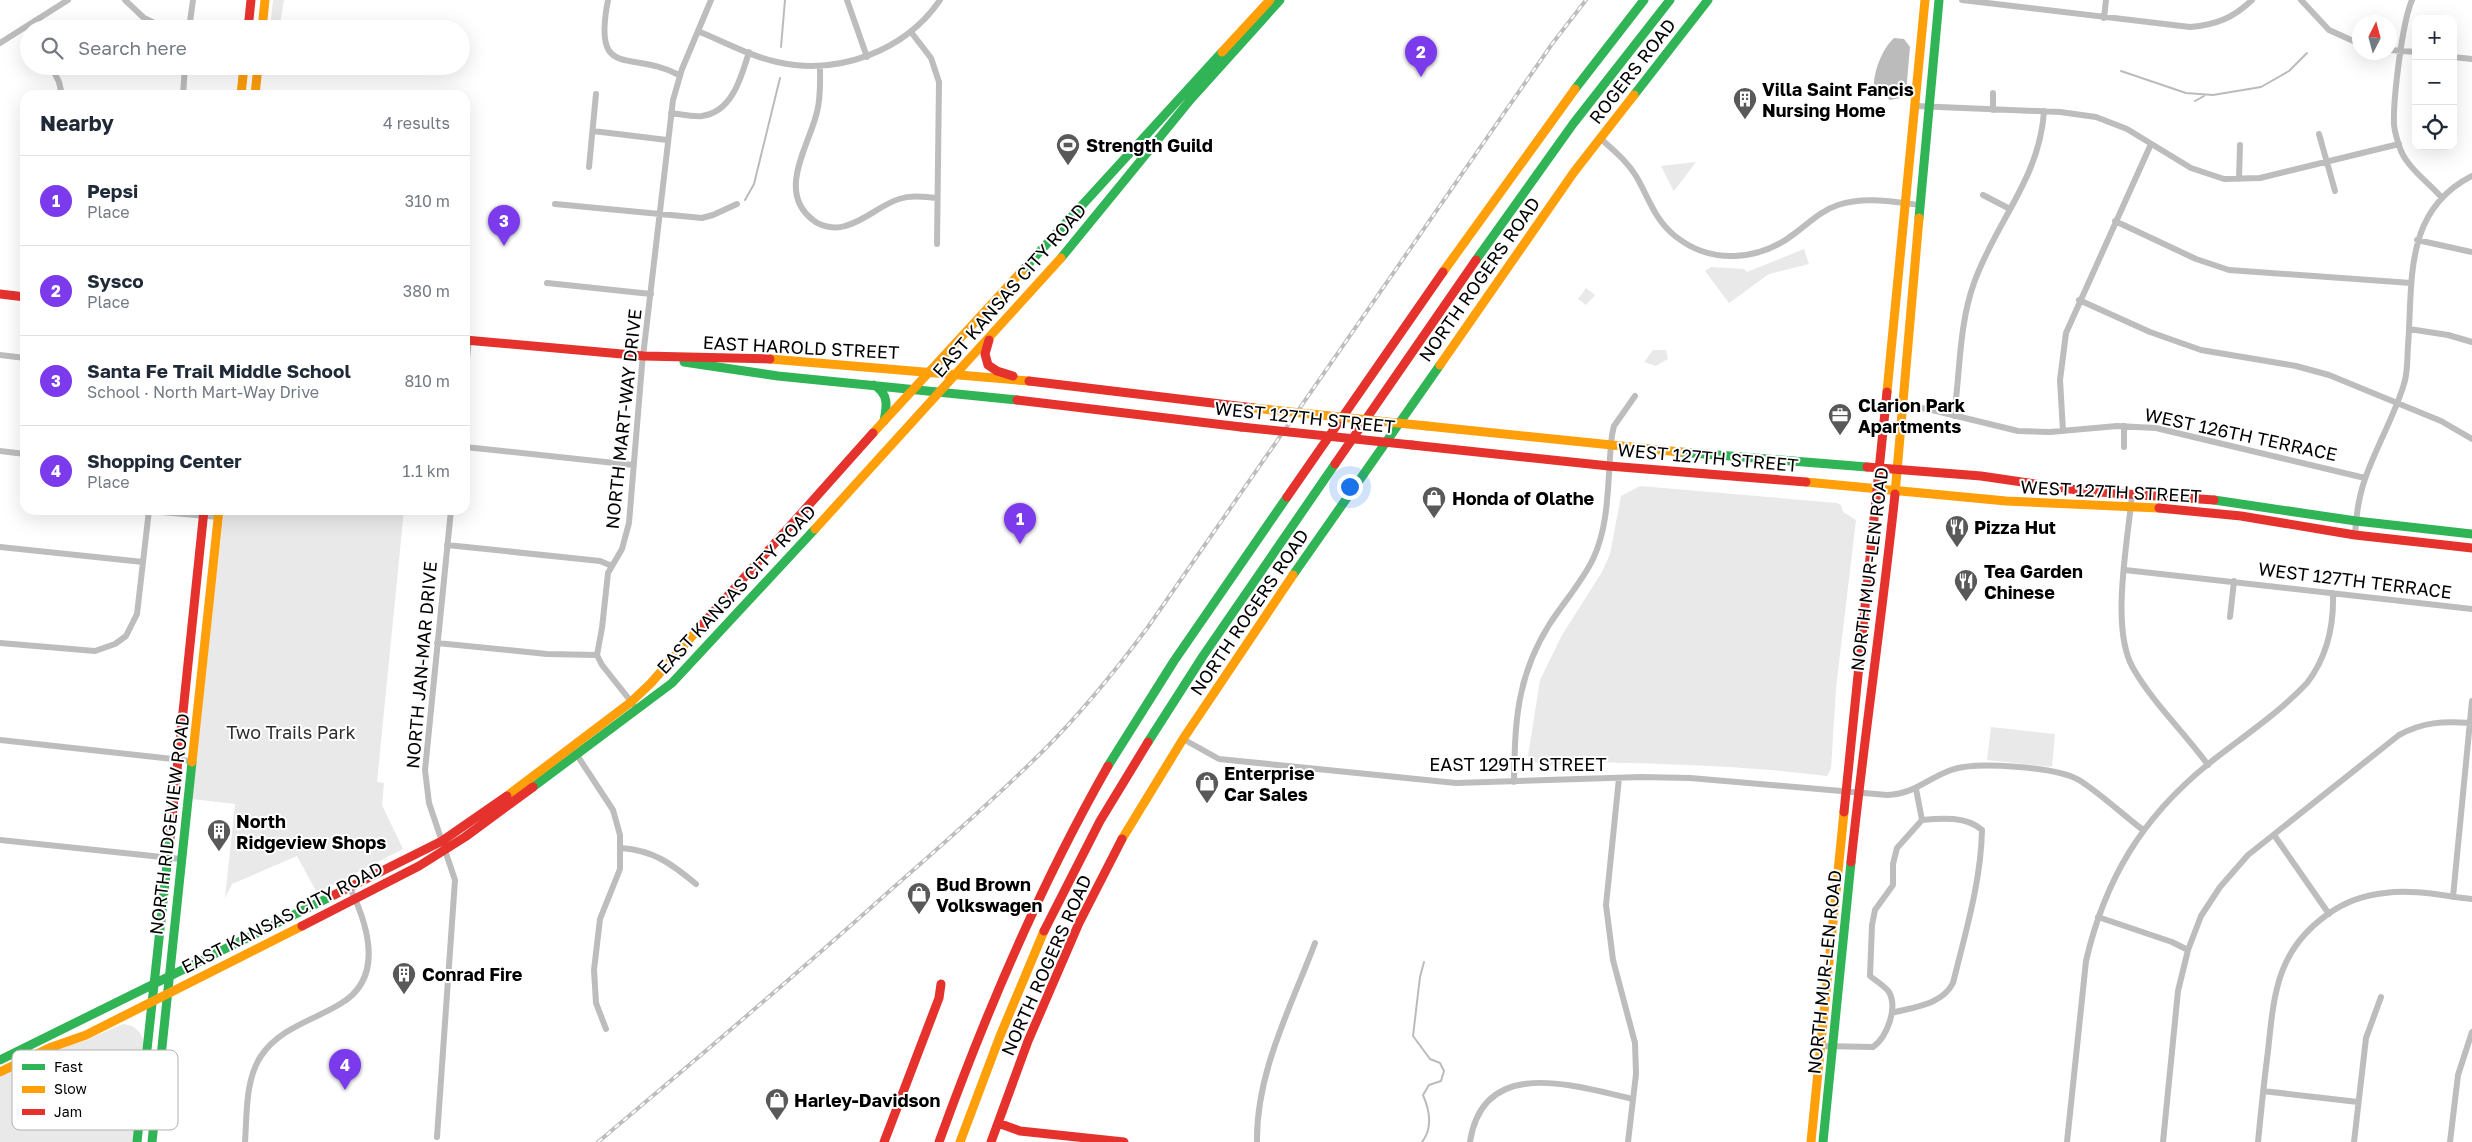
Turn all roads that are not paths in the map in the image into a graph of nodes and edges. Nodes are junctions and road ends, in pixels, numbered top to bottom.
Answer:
1 (68, 0) edge
2 (124, 0) edge
3 (193, 0) edge
4 (251, 0) edge
5 (265, 0) edge
6 (608, 0) edge
7 (711, 0) edge
8 (847, 0) edge
9 (940, 0) edge
10 (1270, 0) edge
11 (1280, 0) edge
12 (1644, 0) edge
13 (1670, 0) edge
14 (1708, 0) edge
15 (1925, 0) edge
16 (1939, 0) edge
17 (1962, 0) edge
18 (2106, 0) edge
19 (2252, 0) edge
20 (2300, 0) edge
21 (2412, 0) edge
22 (2003, 2) edge
23 (2104, 18) junction
24 (40, 20) edge
25 (148, 20) edge
26 (190, 20) edge
27 (249, 20) edge
28 (263, 20) edge
29 (20, 32) edge
30 (698, 32) junction
31 (911, 32) junction
32 (2352, 40) edge
33 (0, 43) edge
34 (2397, 51) edge
35 (2402, 51) junction
36 (749, 52) junction
37 (2412, 52) edge
38 (867, 57) junction
39 (2457, 57) edge
40 (2472, 59) edge
41 (820, 66) junction
42 (54, 75) edge
43 (185, 75) edge
44 (243, 75) edge
45 (257, 75) edge
46 (679, 75) junction
47 (60, 90) edge
48 (184, 90) edge
49 (242, 90) edge
50 (256, 90) edge
51 (1993, 93) dead end
52 (596, 94) dead end
53 (1916, 106) junction
54 (1930, 108) junction
55 (1993, 110) junction
56 (2044, 111) junction
57 (671, 113) junction
58 (593, 131) junction
59 (2319, 134) dead end
60 (1600, 138) junction
61 (667, 140) junction
62 (2152, 144) junction
63 (2398, 144) junction
64 (2240, 145) dead end
65 (2327, 163) junction
66 (589, 167) dead end
67 (2472, 176) edge
68 (2239, 179) junction
69 (2335, 191) dead end
70 (1983, 195) dead end
71 (937, 198) junction
72 (2442, 198) junction
73 (1906, 203) junction
74 (555, 204) dead end
75 (736, 204) dead end
76 (1920, 205) junction
77 (2010, 210) junction
78 (660, 214) junction
79 (2115, 221) junction
80 (2417, 240) junction
81 (937, 244) dead end
82 (2472, 252) edge
83 (547, 283) dead end
84 (2411, 283) junction
85 (0, 294) edge
86 (651, 294) junction
87 (20, 296) edge
88 (2079, 300) junction
89 (2409, 329) junction
90 (989, 338) junction
91 (470, 341) edge
92 (2472, 342) edge
93 (0, 355) edge
94 (644, 356) junction
95 (20, 357) edge
96 (928, 372) junction
97 (956, 374) junction
98 (1035, 382) junction
99 (874, 384) junction
100 (913, 388) junction
101 (941, 391) junction
102 (1635, 396) dead end
103 (2397, 403) junction
104 (1904, 405) junction
105 (1954, 416) junction
106 (884, 421) junction
107 (2124, 426) junction
108 (2063, 431) junction
109 (2472, 439) edge
110 (1610, 446) junction
111 (2124, 447) dead end
112 (470, 449) edge
113 (0, 451) edge
114 (20, 453) edge
115 (633, 465) junction
116 (1609, 466) junction
117 (1880, 468) junction
118 (1897, 469) junction
119 (2365, 478) junction
120 (1878, 488) junction
121 (1895, 489) junction
122 (2132, 494) junction
123 (2131, 507) junction
124 (148, 515) edge
125 (204, 515) edge
126 (219, 515) edge
127 (450, 515) edge
128 (2356, 521) junction
129 (2472, 534) edge
130 (2355, 535) junction
131 (447, 545) junction
132 (0, 547) edge
133 (2472, 548) edge
134 (143, 562) junction
135 (612, 566) junction
136 (2126, 570) junction
137 (2234, 581) junction
138 (2334, 593) junction
139 (2472, 609) edge
140 (2230, 617) dead end
141 (0, 643) edge
142 (437, 643) junction
143 (597, 654) junction
144 (2472, 701) edge
145 (634, 705) junction
146 (2470, 723) junction
147 (1183, 739) junction
148 (0, 740) edge
149 (574, 751) junction
150 (178, 759) junction
151 (191, 761) junction
152 (2208, 765) junction
153 (1619, 778) junction
154 (1514, 782) junction
155 (1916, 789) junction
156 (1847, 793) junction
157 (1858, 794) junction
158 (1922, 820) junction
159 (2142, 830) junction
160 (2274, 836) junction
161 (0, 840) edge
162 (444, 846) junction
163 (621, 848) junction
164 (167, 858) junction
165 (181, 859) junction
166 (696, 884) dead end
167 (350, 888) junction
168 (2453, 897) junction
169 (355, 899) junction
170 (2472, 899) edge
171 (2329, 914) junction
172 (2098, 917) junction
173 (1315, 943) dead end
174 (2188, 950) junction
175 (169, 977) junction
176 (941, 984) dead end
177 (154, 985) junction
178 (167, 994) junction
179 (2381, 997) dead end
180 (153, 1001) junction
181 (1892, 1013) junction
182 (606, 1029) dead end
183 (2472, 1032) edge
184 (1821, 1046) junction
185 (1832, 1047) junction
186 (21, 1050) edge
187 (45, 1050) edge
188 (147, 1050) edge
189 (161, 1050) edge
190 (12, 1054) edge
191 (0, 1060) edge
192 (12, 1066) edge
193 (0, 1072) edge
194 (2263, 1091) junction
195 (1633, 1099) junction
196 (2358, 1102) junction
197 (998, 1123) junction
198 (437, 1137) dead end
199 (245, 1142) edge
200 (884, 1142) edge
201 (939, 1142) edge
202 (960, 1142) edge
203 (991, 1142) edge
204 (1124, 1142) edge
205 (1257, 1142) edge
206 (1470, 1142) edge
207 (1628, 1142) edge
208 (1811, 1142) edge
209 (1823, 1142) edge
210 (2067, 1142) edge
211 (2163, 1142) edge
212 (2258, 1142) edge
213 (2354, 1142) edge
214 (2450, 1142) edge

1 - 24 street
2 - 25 street
3 - 26 street
4 - 27 main road
5 - 28 main road
6 - 46 street
7 - 30 street, NORTH MART-WAY DRIVE
8 - 38 street
9 - 31 street
10 - 96 main road, EAST KANSAS CITY ROAD
11 - 90 main road, EAST KANSAS CITY ROAD
12 - 201 main road
13 - 202 main road
14 - 60 main road, ROGERS ROAD
15 - 53 main road, NORTH MUR-LEN ROAD
16 - 54 main road, NORTH MUR-LEN ROAD
17 - 22 street
18 - 23 street
19 - 23 street
20 - 32 street
21 - 35 street
22 - 23 street
29 - 33 street
30 - 36 street
30 - 46 street, NORTH MART-WAY DRIVE
31 - 38 street
31 - 71 street
34 - 35 street
35 - 37 street
35 - 63 street
36 - 41 street
36 - 57 street
38 - 41 street
39 - 40 street
41 - 71 street
42 - 47 street
43 - 48 street
44 - 49 main road
45 - 50 main road
46 - 57 street, NORTH MART-WAY DRIVE
51 - 55 street
52 - 58 street
53 - 54 street
53 - 73 main road, NORTH MUR-LEN ROAD
54 - 55 street
54 - 76 main road, NORTH MUR-LEN ROAD
55 - 56 street
56 - 62 street
56 - 77 street
57 - 61 street, NORTH MART-WAY DRIVE
58 - 61 street
58 - 66 street
59 - 65 street
60 - 73 street
60 - 147 main road, NORTH ROGERS ROAD
61 - 78 street, NORTH MART-WAY DRIVE
62 - 68 street
62 - 79 street
63 - 65 street
63 - 72 street
64 - 68 street
65 - 68 street
65 - 69 street
67 - 72 street
70 - 77 street
71 - 81 street
72 - 80 street
73 - 76 street
73 - 117 main road, NORTH MUR-LEN ROAD
74 - 78 street
75 - 78 street
76 - 104 main road, NORTH MUR-LEN ROAD
77 - 105 street
78 - 86 street, NORTH MART-WAY DRIVE
79 - 84 street
79 - 88 street
80 - 82 street
80 - 84 street
83 - 86 street, NORTH MART-WAY DRIVE
84 - 89 street
85 - 87 main road
86 - 94 street, NORTH MART-WAY DRIVE
88 - 103 street
88 - 108 street
89 - 92 street
89 - 103 street
90 - 97 main road, EAST KANSAS CITY ROAD
90 - 98 main road
91 - 94 main road, EAST HAROLD STREET
93 - 95 street
94 - 96 main road, EAST HAROLD STREET
94 - 99 main road, EAST HAROLD STREET
94 - 115 street, NORTH MART-WAY DRIVE
96 - 97 main road, EAST HAROLD STREET
96 - 100 main road, EAST KANSAS CITY ROAD
97 - 98 main road, WEST 127TH STREET
97 - 101 main road, EAST KANSAS CITY ROAD
98 - 110 main road, WEST 127TH STREET, bridge
99 - 100 main road, EAST HAROLD STREET
99 - 106 main road
100 - 101 main road, EAST HAROLD STREET
100 - 106 main road, EAST KANSAS CITY ROAD
101 - 116 main road, WEST 127TH STREET, bridge
101 - 145 main road, EAST KANSAS CITY ROAD
102 - 110 street
103 - 109 street
103 - 119 street
104 - 105 street, WEST 126TH TERRACE
104 - 118 main road, NORTH MUR-LEN ROAD
105 - 108 street, WEST 126TH TERRACE
106 - 145 main road, EAST KANSAS CITY ROAD
107 - 108 street, WEST 126TH TERRACE
107 - 111 street
107 - 119 street, WEST 126TH TERRACE
110 - 116 street
110 - 117 main road, WEST 127TH STREET
112 - 115 street
113 - 114 street
115 - 135 street, NORTH MART-WAY DRIVE
116 - 120 main road, WEST 127TH STREET
116 - 154 street
117 - 118 main road, WEST 127TH STREET
117 - 120 main road, NORTH MUR-LEN ROAD
118 - 121 main road, NORTH MUR-LEN ROAD
118 - 122 main road, WEST 127TH STREET
119 - 128 street
120 - 121 main road, WEST 127TH STREET
120 - 156 main road, NORTH MUR-LEN ROAD
121 - 123 main road, WEST 127TH STREET
121 - 157 main road, NORTH MUR-LEN ROAD
122 - 123 street
122 - 128 main road, WEST 127TH STREET
123 - 130 main road, WEST 127TH STREET
123 - 136 street
124 - 134 street
125 - 150 main road, NORTH RIDGEVIEW ROAD
126 - 151 main road, NORTH RIDGEVIEW ROAD
127 - 131 street, NORTH JAN-MAR DRIVE
128 - 129 main road, WEST 127TH STREET
128 - 130 street
130 - 133 main road, WEST 127TH STREET
131 - 135 street
131 - 142 street, NORTH JAN-MAR DRIVE
132 - 134 street
134 - 141 street
135 - 143 street, NORTH MART-WAY DRIVE
136 - 137 street, WEST 127TH TERRACE
136 - 152 street
137 - 138 street, WEST 127TH TERRACE
137 - 140 street, WEST 127TH TERRACE
138 - 139 street, WEST 127TH TERRACE
138 - 152 street
142 - 143 street
142 - 162 street, NORTH JAN-MAR DRIVE
143 - 145 street
144 - 146 street
145 - 149 main road, EAST KANSAS CITY ROAD
146 - 160 street
146 - 168 street
147 - 154 street, EAST 129TH STREET
147 - 197 main road, NORTH ROGERS ROAD
148 - 150 street
149 - 162 main road, EAST KANSAS CITY ROAD
149 - 163 street
150 - 151 street
150 - 164 main road, NORTH RIDGEVIEW ROAD
151 - 165 main road, NORTH RIDGEVIEW ROAD
152 - 159 street
153 - 154 street, EAST 129TH STREET
153 - 156 street, EAST 129TH STREET
153 - 195 street
155 - 157 street, EAST 129TH STREET
155 - 158 street
155 - 159 street, EAST 129TH STREET
156 - 157 street, EAST 129TH STREET
156 - 184 main road, NORTH MUR-LEN ROAD
157 - 185 main road, NORTH MUR-LEN ROAD
158 - 181 street
158 - 181 street
159 - 172 street
160 - 171 street
160 - 174 street
161 - 164 street
162 - 167 main road, EAST KANSAS CITY ROAD
162 - 169 main road, EAST KANSAS CITY ROAD
162 - 198 street, NORTH JAN-MAR DRIVE
163 - 166 street
163 - 182 street
164 - 165 street
164 - 177 main road, NORTH RIDGEVIEW ROAD
165 - 175 main road, NORTH RIDGEVIEW ROAD
167 - 169 street
167 - 175 main road, EAST KANSAS CITY ROAD
168 - 170 street
168 - 171 street
169 - 178 main road, EAST KANSAS CITY ROAD
169 - 199 street
171 - 194 street
172 - 174 street
172 - 210 street
173 - 205 street
174 - 211 street
175 - 177 main road, EAST KANSAS CITY ROAD
175 - 178 main road, NORTH RIDGEVIEW ROAD
176 - 200 main road
177 - 180 main road, NORTH RIDGEVIEW ROAD
177 - 186 main road, EAST KANSAS CITY ROAD
178 - 180 main road, EAST KANSAS CITY ROAD
178 - 189 main road, NORTH RIDGEVIEW ROAD
179 - 196 street
180 - 187 main road, EAST KANSAS CITY ROAD
180 - 188 main road, NORTH RIDGEVIEW ROAD
181 - 185 street
183 - 214 street
184 - 185 street
184 - 208 main road, NORTH MUR-LEN ROAD
185 - 209 main road, NORTH MUR-LEN ROAD
190 - 191 main road, EAST KANSAS CITY ROAD
192 - 193 main road, EAST KANSAS CITY ROAD
194 - 196 street
194 - 212 street
195 - 206 street
195 - 207 street
196 - 213 street
197 - 203 main road, NORTH ROGERS ROAD
197 - 204 main road

